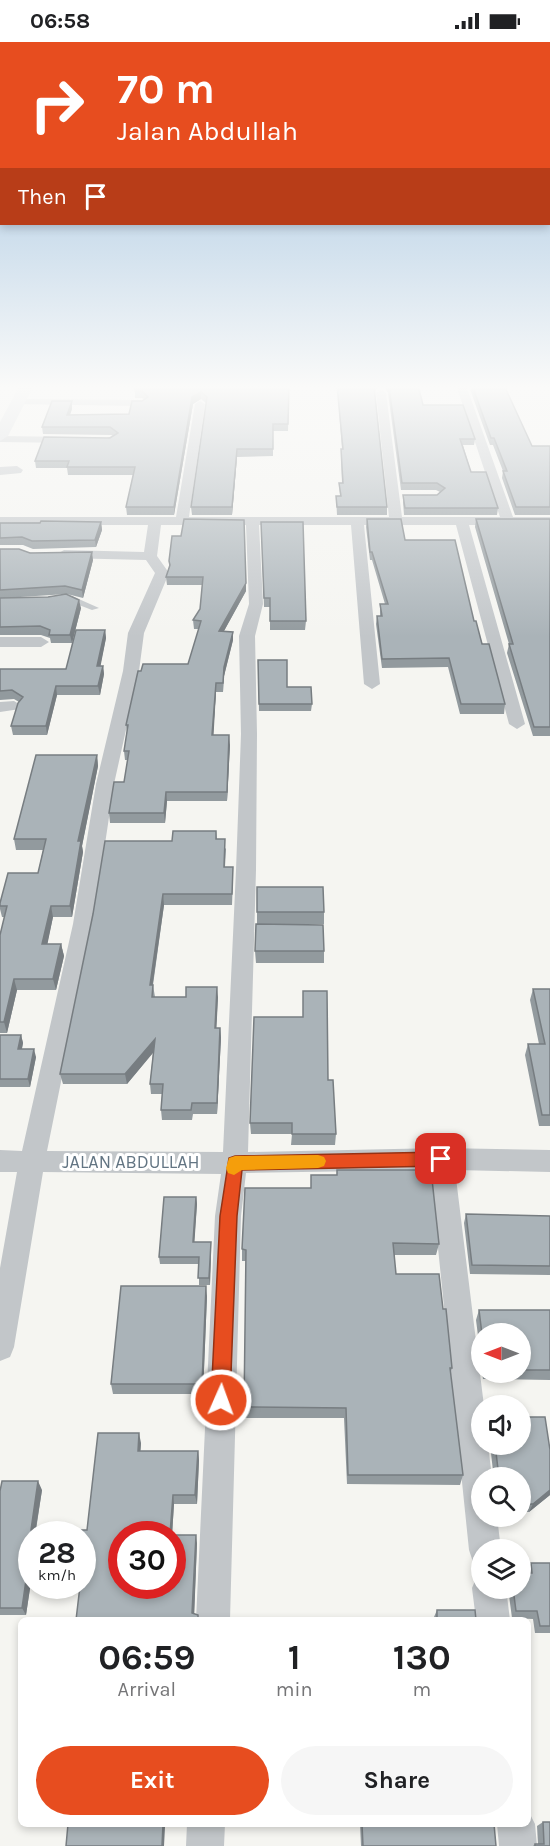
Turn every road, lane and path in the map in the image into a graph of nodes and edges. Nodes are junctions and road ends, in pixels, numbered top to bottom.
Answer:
1 (190, 469) edge
2 (394, 469) edge
3 (490, 469) edge
4 (0, 471) edge
5 (17, 471) dead end
6 (550, 520) edge
7 (0, 521) edge
8 (155, 521) junction
9 (182, 521) junction
10 (252, 521) junction
11 (461, 521) junction
12 (508, 521) junction
13 (357, 522) junction
14 (396, 522) junction
15 (52, 554) edge
16 (150, 556) junction
17 (57, 598) edge
18 (95, 608) dead end
19 (0, 642) edge
20 (41, 642) dead end
21 (372, 684) dead end
22 (517, 724) dead end
23 (441, 1159) junction
24 (0, 1161) edge
25 (32, 1161) junction
26 (550, 1161) edge
27 (235, 1163) junction
28 (0, 1347) edge
29 (484, 1539) edge
30 (490, 1599) edge
31 (213, 1617) edge
32 (493, 1617) edge
33 (206, 1827) edge
34 (516, 1827) edge
35 (206, 1846) edge
36 (518, 1846) edge

1 - 9 street
2 - 14 street
3 - 12 street
4 - 5 street
6 - 12 street
7 - 8 street
8 - 9 street
8 - 16 street
9 - 10 street
10 - 13 street
10 - 27 street
11 - 12 street
11 - 14 street
11 - 22 street
13 - 14 street
13 - 21 street
15 - 16 street
16 - 25 street
17 - 18 lane
19 - 20 street
23 - 26 street, JALAN ABDULLAH
23 - 27 street, JALAN ABDULLAH
23 - 29 street
24 - 25 street, JALAN ABDULLAH
25 - 27 street, JALAN ABDULLAH
25 - 28 street
27 - 31 street
30 - 32 street
33 - 35 street
34 - 36 street

